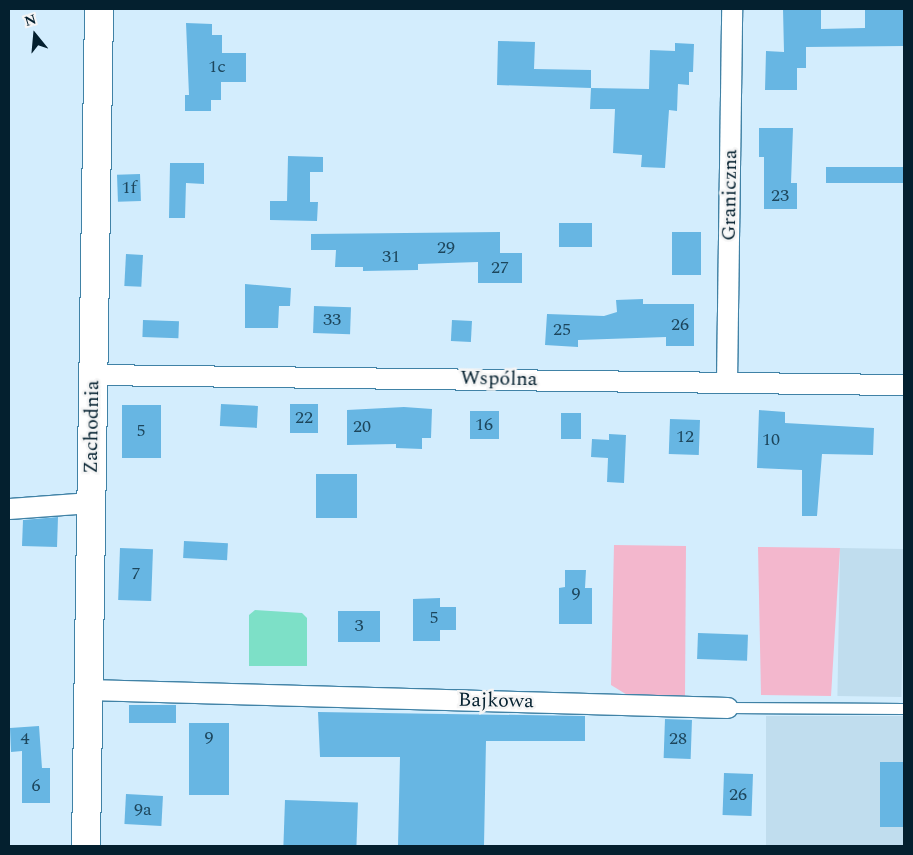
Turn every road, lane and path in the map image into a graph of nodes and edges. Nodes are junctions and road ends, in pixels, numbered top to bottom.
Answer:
1 (99, 9) edge
2 (732, 9) edge
3 (93, 375) junction
4 (727, 382) junction
5 (904, 384) edge
6 (91, 503) junction
7 (9, 509) edge
8 (88, 690) junction
9 (728, 708) joint
10 (904, 709) edge
11 (86, 846) edge

1 - 3 street, Zachodnia
2 - 4 street, Graniczna
3 - 4 street, Wspólna
3 - 6 street, Zachodnia
4 - 5 street, Wspólna
6 - 7 street
6 - 8 street, Zachodnia
8 - 9 street, Bajkowa
8 - 11 street, Zachodnia
9 - 10 lane, Bajkowa

